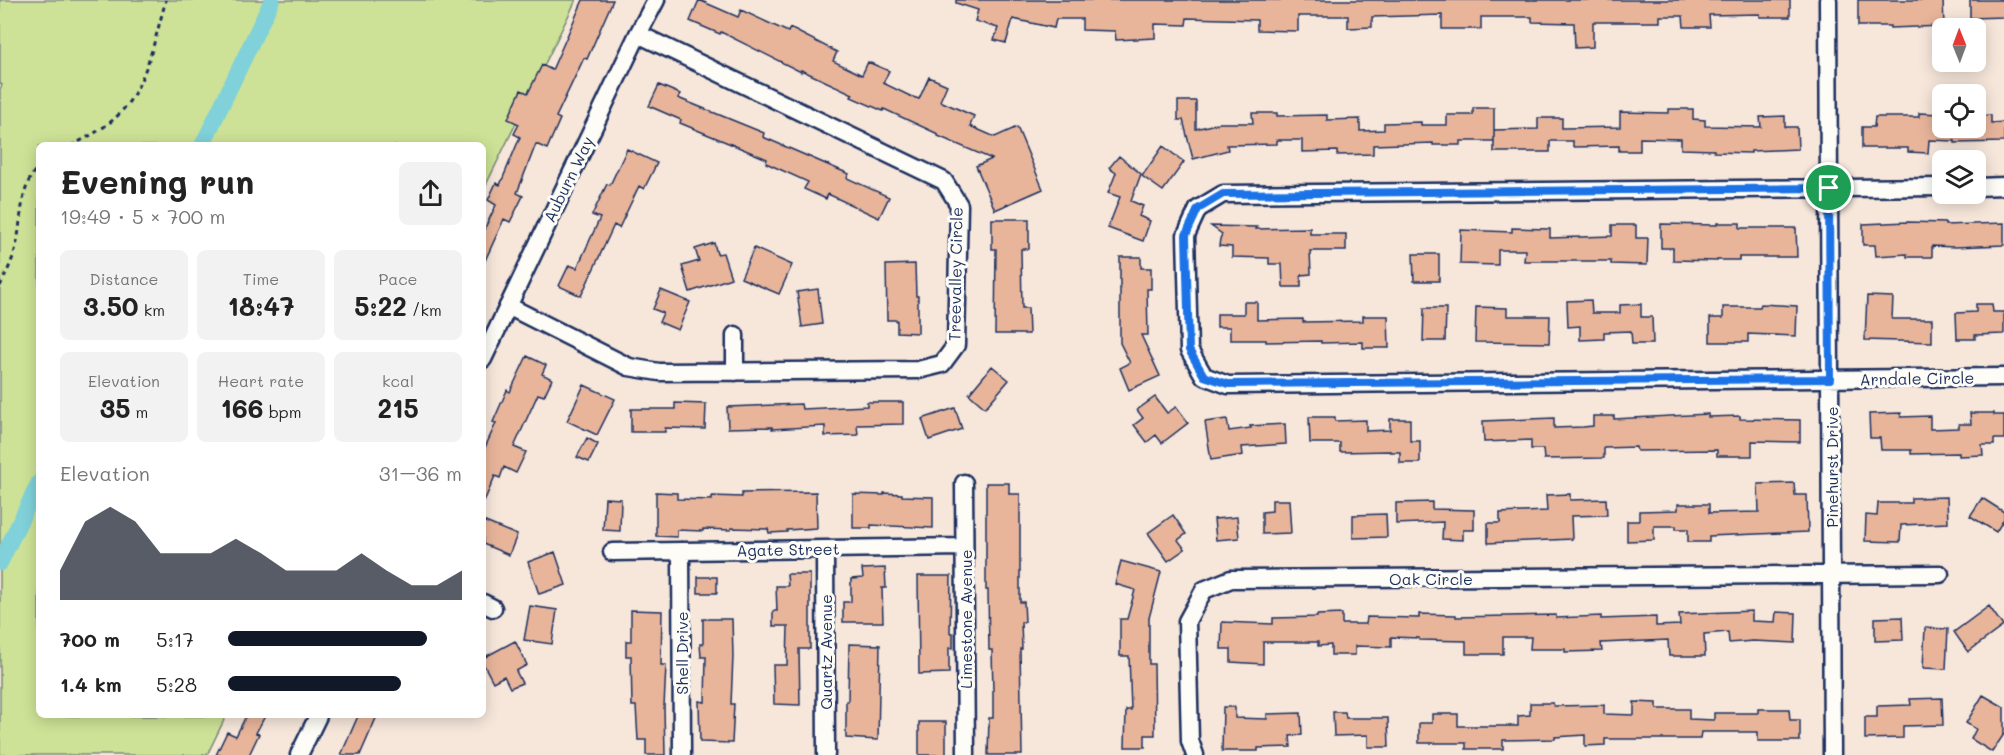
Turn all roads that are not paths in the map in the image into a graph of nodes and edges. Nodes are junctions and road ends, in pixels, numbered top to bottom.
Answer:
1 (656, 0) edge
2 (1828, 0) edge
3 (638, 34) junction
4 (2004, 186) edge
5 (1932, 187) edge
6 (1986, 187) edge
7 (1829, 188) junction
8 (508, 306) junction
9 (735, 335) dead end
10 (486, 354) edge
11 (735, 372) junction
12 (2004, 377) edge
13 (1830, 379) junction
14 (964, 483) dead end
15 (964, 547) junction
16 (825, 549) junction
17 (681, 551) junction
18 (612, 552) dead end
19 (1940, 574) dead end
20 (1831, 576) junction
21 (317, 718) edge
22 (299, 755) edge
23 (682, 755) edge
24 (826, 755) edge
25 (966, 755) edge
26 (1195, 755) edge
27 (1832, 755) edge

1 - 3 street, Auburn Way
2 - 7 street, Pinehurst Drive
3 - 8 street, Auburn Way
3 - 11 street, Treevalley Circle
4 - 6 street
5 - 7 street
7 - 13 street, Pinehurst Drive
7 - 13 street, Arndale Circle
8 - 10 street, Auburn Way
8 - 11 street, Treevalley Circle
9 - 11 street
12 - 13 street, Arndale Circle
13 - 20 street, Pinehurst Drive
14 - 15 street, Limestone Avenue
15 - 16 street, Agate Street
15 - 25 street, Limestone Avenue
16 - 17 street, Agate Street
16 - 24 street, Quartz Avenue
17 - 18 street, Agate Street
17 - 23 street, Shell Drive
19 - 20 street, Oak Circle
20 - 26 street, Oak Circle
20 - 27 street, Pinehurst Drive
21 - 22 street

